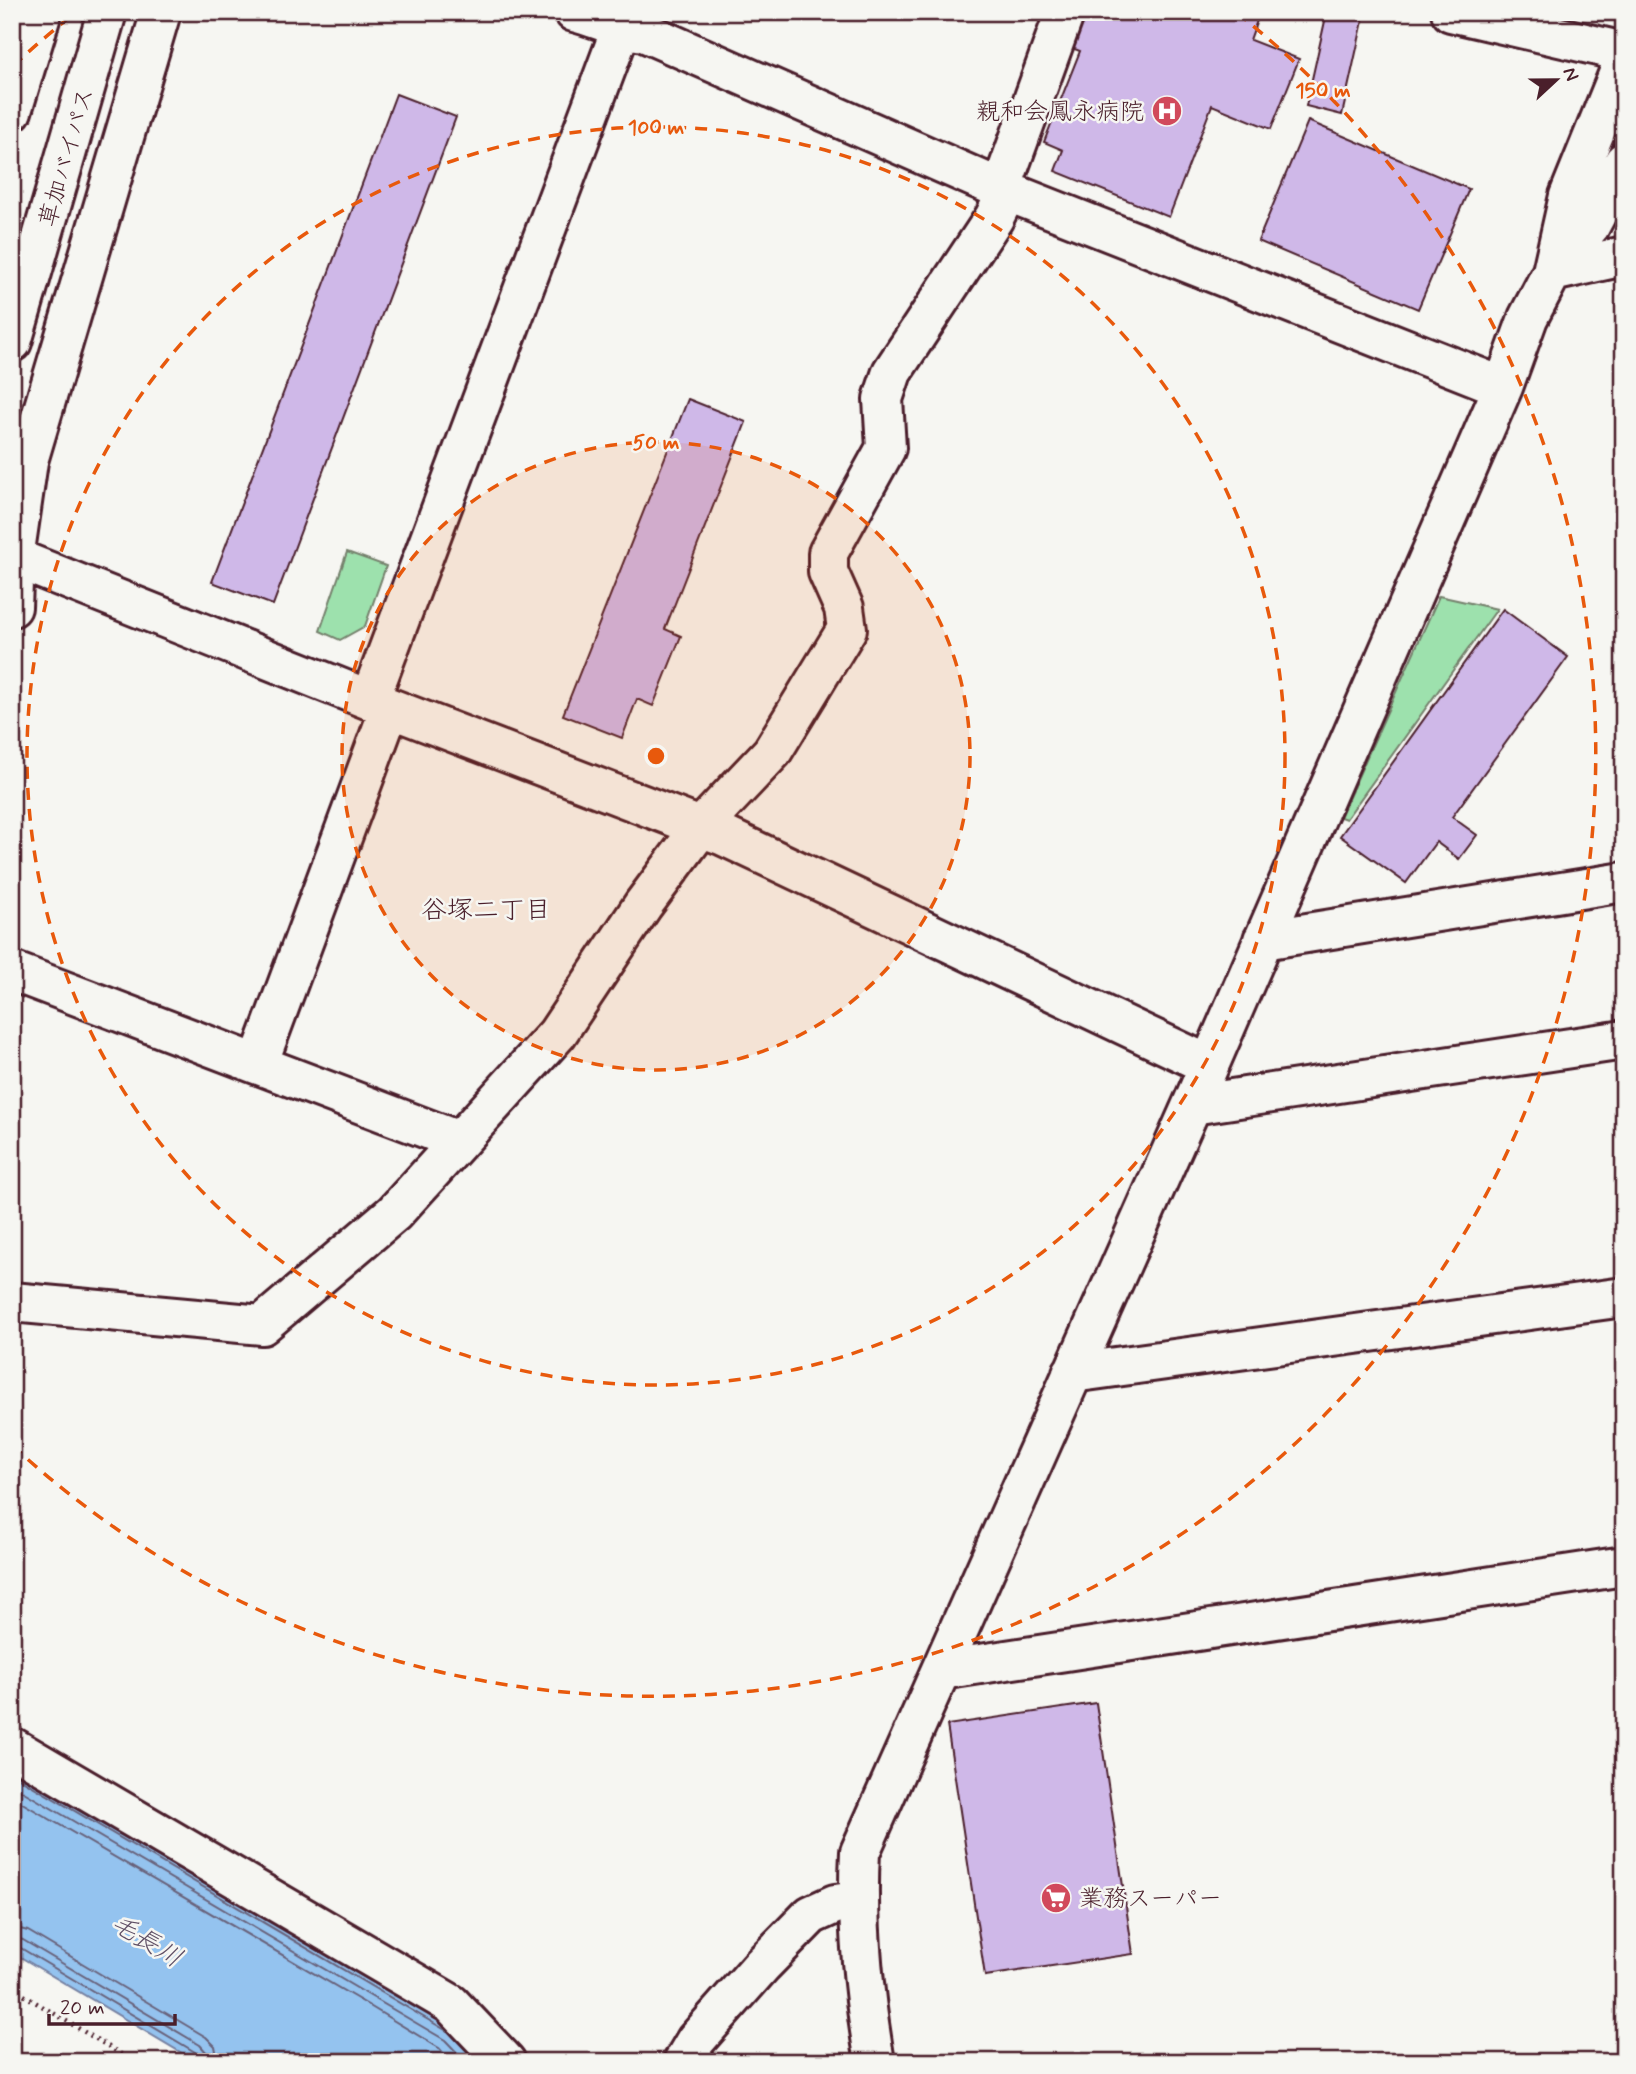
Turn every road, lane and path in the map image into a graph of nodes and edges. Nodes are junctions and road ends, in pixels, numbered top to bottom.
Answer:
1 (42, 12) edge
2 (107, 12) edge
3 (162, 12) edge
4 (574, 12) edge
5 (1065, 12) edge
6 (1451, 12) edge
7 (639, 25) edge
8 (1624, 52) edge
9 (1624, 60) edge
10 (12, 111) edge
11 (1624, 162) edge
12 (1004, 191) junction
13 (1624, 256) edge
14 (1552, 272) junction
15 (12, 342) edge
16 (1503, 387) junction
17 (13, 557) edge
18 (12, 607) edge
19 (380, 703) junction
20 (701, 827) junction
21 (1624, 882) edge
22 (1263, 940) junction
23 (12, 971) edge
24 (1624, 1040) edge
25 (258, 1064) junction
26 (1209, 1065) junction
27 (1192, 1105) junction
28 (459, 1141) junction
29 (1624, 1297) edge
30 (12, 1302) edge
31 (1072, 1373) junction
32 (1624, 1566) edge
33 (941, 1670) junction
34 (12, 1747) edge
35 (857, 1901) junction
36 (12, 1988) edge
37 (134, 2062) edge
38 (506, 2062) edge
39 (683, 2062) edge
40 (875, 2062) edge

1 - 10 main road
2 - 15 main road, 草加バイパス
3 - 17 main road
4 - 7 main road
5 - 12 main road
6 - 8 main road
7 - 12 main road
7 - 19 main road
9 - 14 main road
11 - 14 main road
12 - 16 main road
12 - 20 main road
13 - 14 main road
14 - 16 main road
16 - 22 main road
17 - 18 main road
17 - 19 main road
19 - 20 main road
19 - 25 main road
20 - 26 main road
20 - 28 main road
21 - 22 main road
22 - 26 main road
23 - 25 main road
24 - 27 main road
25 - 28 main road
26 - 27 main road
27 - 31 main road
28 - 30 main road
29 - 31 main road
31 - 33 main road
32 - 33 main road
33 - 35 main road
34 - 38 main road
35 - 39 main road
35 - 40 main road
36 - 37 path

